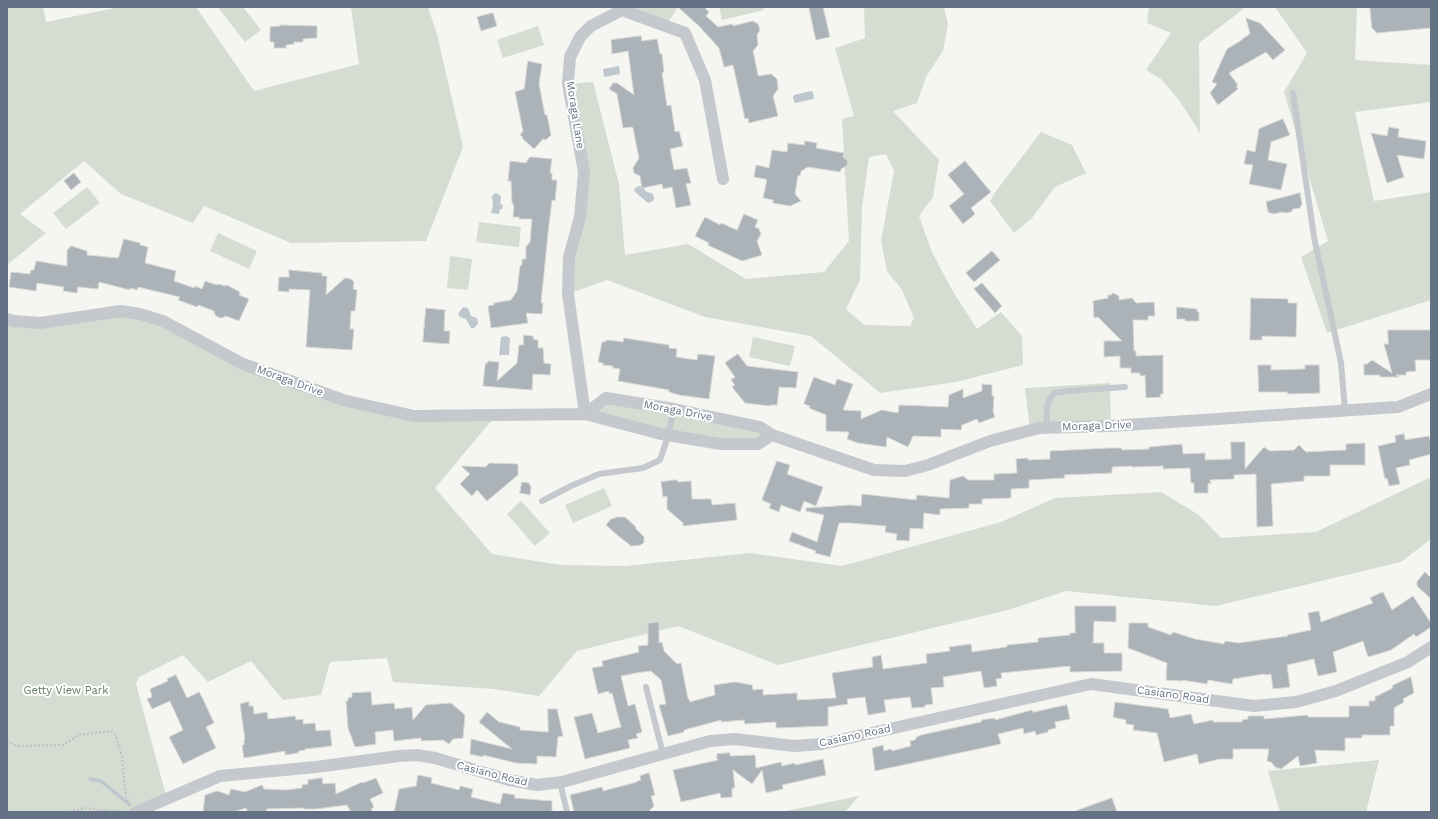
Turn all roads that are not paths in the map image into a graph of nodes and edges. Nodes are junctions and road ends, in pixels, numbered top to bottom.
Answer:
1 (621, 8) edge
2 (1293, 93) dead end
3 (723, 179) dead end
4 (7, 319) edge
5 (1125, 387) dead end
6 (1431, 394) edge
7 (674, 409) junction
8 (1345, 410) junction
9 (585, 414) junction
10 (1046, 428) junction
11 (772, 435) junction
12 (668, 436) junction
13 (542, 501) dead end
14 (1431, 648) edge
15 (646, 687) dead end
16 (663, 754) junction
17 (560, 782) junction
18 (134, 808) edge
19 (567, 812) edge

1 - 3 street, Moraga Lane
1 - 9 street, Moraga Lane
2 - 8 lane
4 - 9 street, Moraga Drive
5 - 10 lane
6 - 8 street, Moraga Drive
7 - 9 street, Moraga Drive
7 - 11 street, Moraga Drive
7 - 12 lane
8 - 10 street, Moraga Drive
9 - 12 street, Moraga Drive
10 - 11 street, Moraga Drive
11 - 12 street, Moraga Drive
12 - 13 lane
14 - 16 street, Casiano Road
15 - 16 lane
16 - 17 street, Casiano Road
17 - 18 street, Casiano Road
17 - 19 lane

